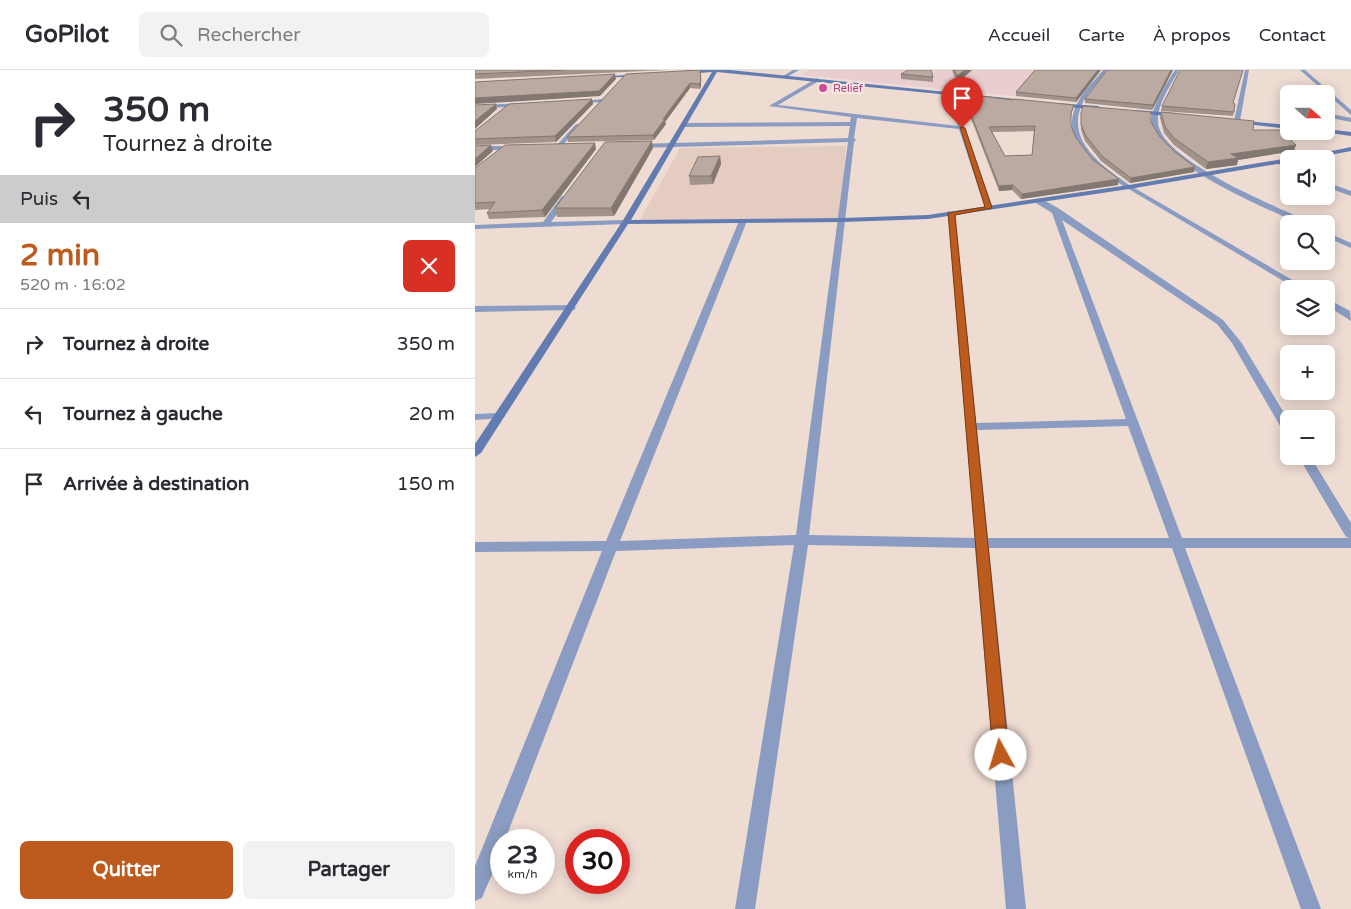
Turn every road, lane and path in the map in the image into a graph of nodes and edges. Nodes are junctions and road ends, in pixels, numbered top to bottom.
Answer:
1 (715, 70) edge
2 (797, 70) edge
3 (1105, 70) edge
4 (1177, 70) edge
5 (1247, 70) edge
6 (1302, 70) edge
7 (677, 73) edge
8 (650, 75) edge
9 (625, 76) junction
10 (785, 76) junction
11 (596, 77) edge
12 (817, 80) junction
13 (619, 82) edge
14 (950, 93) junction
15 (607, 94) edge
16 (601, 100) junction
17 (564, 102) edge
18 (1039, 102) edge
19 (1049, 103) edge
20 (527, 104) edge
21 (509, 105) junction
22 (1078, 106) junction
23 (475, 107) edge
24 (595, 107) edge
25 (1107, 108) edge
26 (1126, 110) edge
27 (502, 111) edge
28 (1155, 113) junction
29 (1351, 113) edge
30 (1182, 116) edge
31 (1335, 117) edge
32 (583, 120) edge
33 (854, 120) junction
34 (1227, 120) edge
35 (1351, 120) edge
36 (1237, 121) junction
37 (683, 125) junction
38 (1280, 126) edge
39 (962, 128) junction
40 (1335, 132) edge
41 (1351, 134) edge
42 (853, 140) junction
43 (672, 145) junction
44 (633, 146) edge
45 (549, 147) edge
46 (558, 147) junction
47 (567, 147) edge
48 (475, 148) edge
49 (504, 148) junction
50 (522, 148) edge
51 (1351, 148) edge
52 (1335, 151) edge
53 (497, 154) edge
54 (1278, 162) edge
55 (1206, 174) junction
56 (1129, 187) junction
57 (1335, 188) edge
58 (568, 194) edge
59 (1351, 194) edge
60 (1039, 201) junction
61 (989, 208) junction
62 (1055, 210) junction
63 (951, 213) junction
64 (1288, 215) edge
65 (843, 220) junction
66 (743, 221) junction
67 (626, 222) junction
68 (544, 226) junction
69 (475, 227) edge
70 (1335, 238) edge
71 (1351, 246) edge
72 (1289, 280) edge
73 (1335, 307) edge
74 (571, 308) junction
75 (475, 309) edge
76 (1350, 315) edge
77 (499, 416) junction
78 (1280, 416) edge
79 (475, 417) edge
80 (1133, 422) junction
81 (970, 428) junction
82 (475, 453) edge
83 (1309, 465) edge
84 (1351, 534) edge
85 (802, 540) junction
86 (980, 543) junction
87 (1178, 543) junction
88 (1351, 543) edge
89 (611, 546) junction
90 (475, 547) edge
91 (475, 891) edge
92 (745, 909) edge
93 (1015, 909) edge
94 (1311, 909) edge

1 - 7 street
1 - 10 street
1 - 37 street
2 - 10 street
3 - 22 street
4 - 28 street
5 - 36 street
6 - 29 street
8 - 9 street
9 - 11 street
9 - 13 street
10 - 12 street
12 - 14 street
12 - 33 street
14 - 18 street
14 - 39 street
15 - 16 street
16 - 17 street
16 - 24 street
19 - 22 street
20 - 21 street
21 - 23 street
21 - 27 street
22 - 25 street
22 - 56 street
26 - 28 street
28 - 30 street
28 - 55 street
31 - 35 street
32 - 46 street
33 - 37 street
33 - 39 street
33 - 42 street
34 - 36 street
36 - 38 street
37 - 43 street
39 - 61 street
40 - 41 street
42 - 43 street
42 - 65 street
43 - 44 street
43 - 67 street
45 - 46 street
46 - 47 street
48 - 49 street
49 - 50 street
49 - 53 street
51 - 52 street
54 - 55 street
55 - 56 street
55 - 64 street
56 - 60 street
56 - 72 street
57 - 59 street
58 - 68 street
60 - 61 street
60 - 62 street
61 - 63 street
62 - 78 street
62 - 80 street
63 - 65 street
63 - 81 street
65 - 66 street
65 - 85 street
66 - 67 street
66 - 89 street
67 - 68 street
67 - 74 street
68 - 69 street
70 - 71 street
73 - 76 street
74 - 75 street
74 - 77 street
77 - 79 street
77 - 82 street
80 - 81 street
80 - 87 street
81 - 86 street
83 - 84 street
85 - 86 street
85 - 89 street
85 - 92 street
86 - 87 street
86 - 93 street
87 - 88 street
87 - 94 street
89 - 90 street
89 - 91 street

